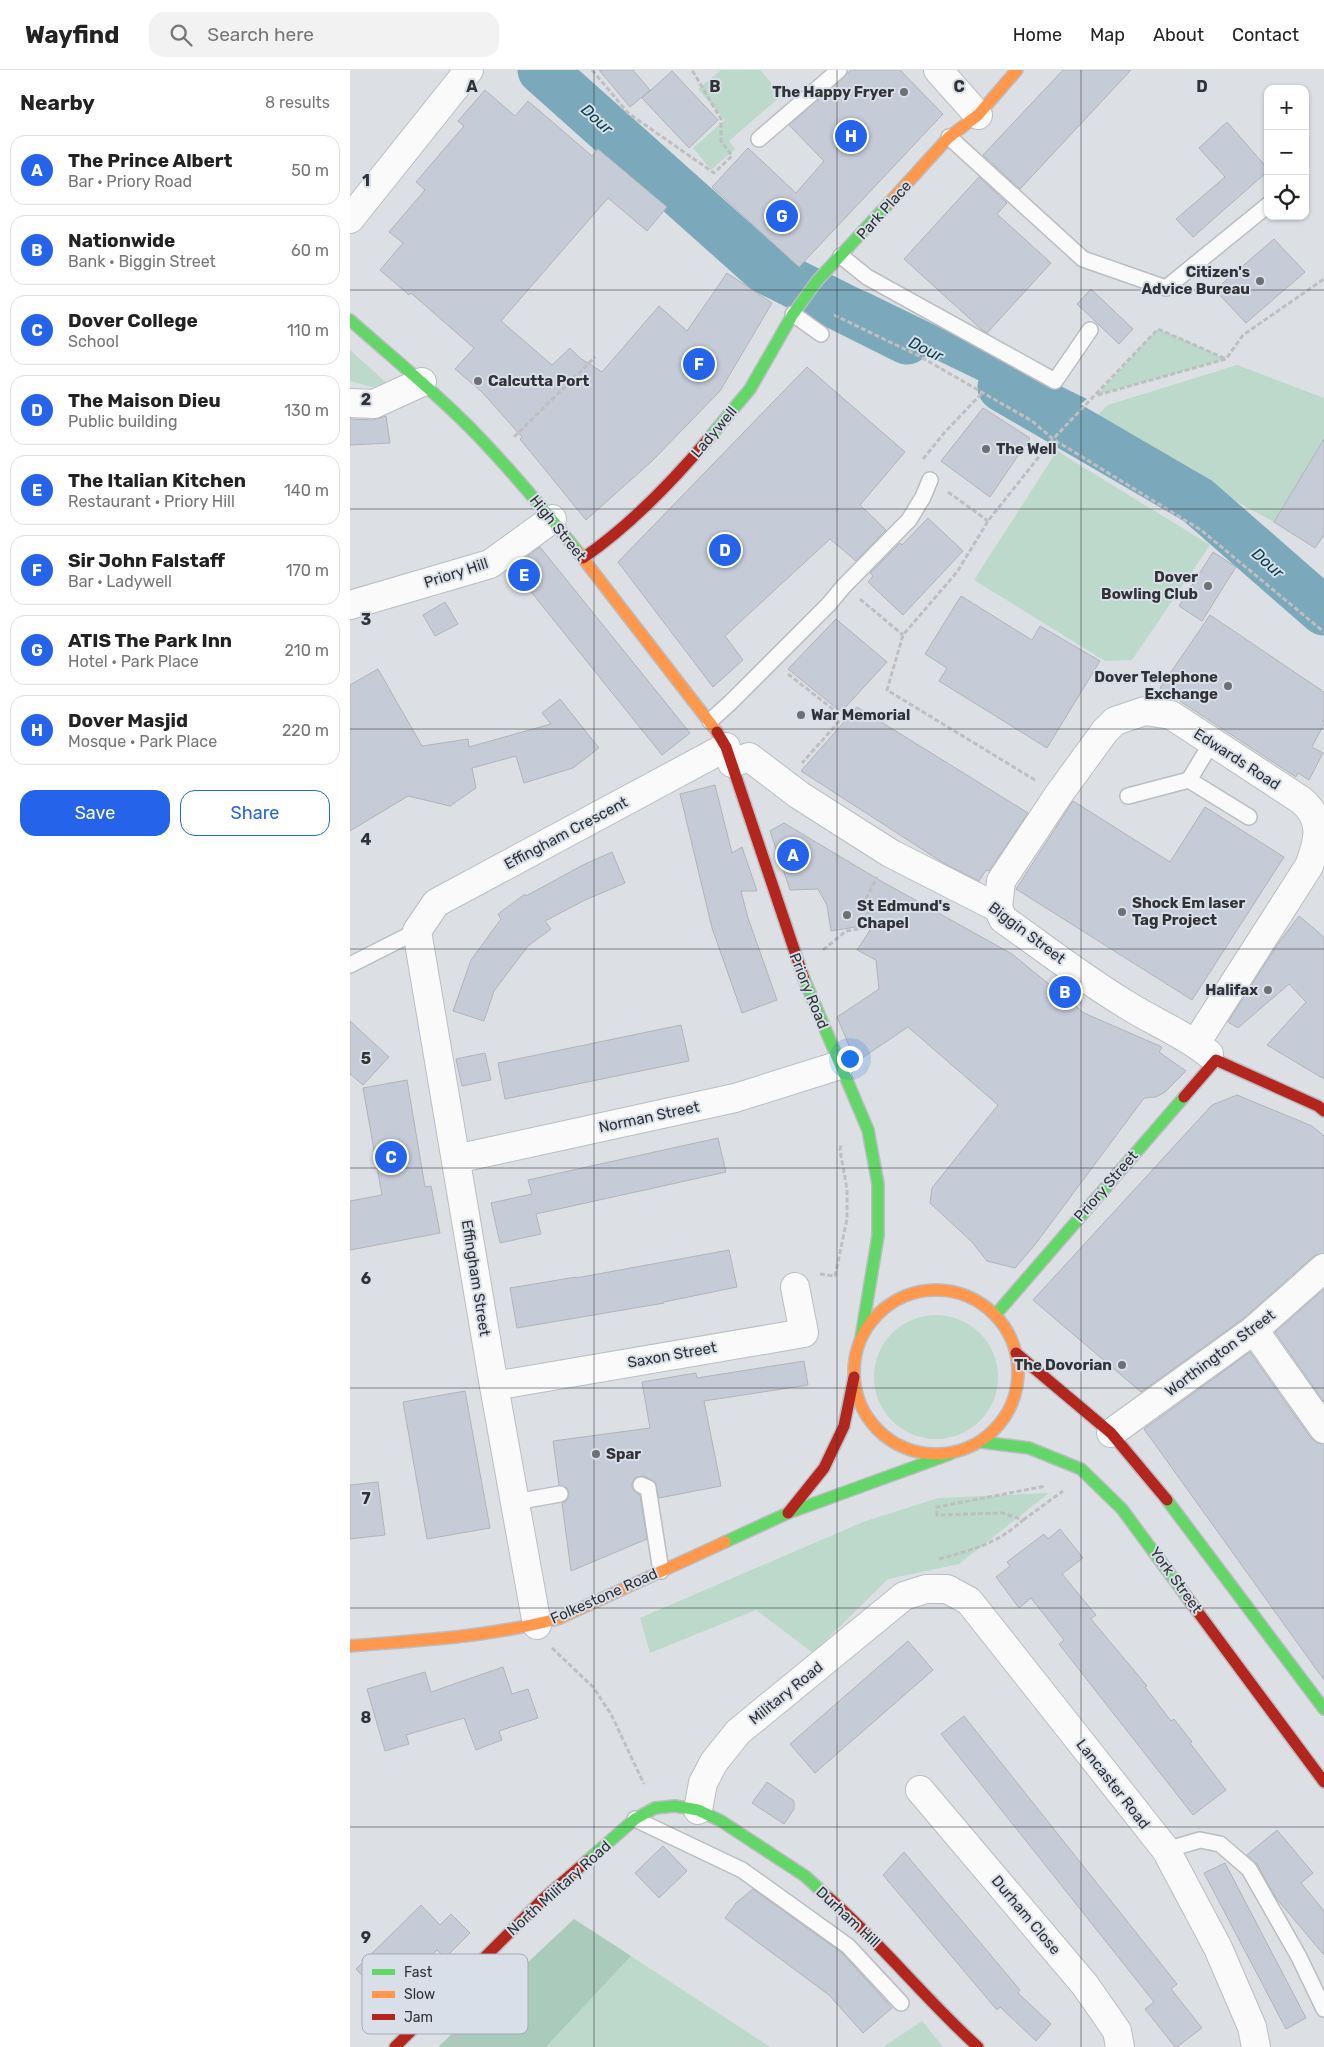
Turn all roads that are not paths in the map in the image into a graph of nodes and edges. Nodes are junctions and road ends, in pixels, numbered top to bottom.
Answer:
1 (469, 70) edge
2 (839, 70) edge
3 (938, 70) edge
4 (1018, 70) edge
5 (978, 115) junction
6 (950, 138) junction
7 (758, 139) dead end
8 (1264, 208) edge
9 (350, 219) edge
10 (841, 256) junction
11 (817, 280) joint
12 (798, 306) junction
13 (350, 320) edge
14 (1090, 330) dead end
15 (822, 334) dead end
16 (422, 382) junction
17 (350, 403) edge
18 (930, 480) road end
19 (552, 519) junction
20 (582, 558) junction
21 (350, 605) edge
22 (710, 720) junction
23 (1212, 742) junction
24 (729, 755) junction
25 (1189, 780) junction
26 (1128, 796) dead end
27 (1249, 817) dead end
28 (1320, 817) edge
29 (998, 908) junction
30 (418, 931) junction
31 (350, 965) edge
32 (1206, 1051) junction
33 (840, 1065) junction
34 (1324, 1110) edge
35 (456, 1159) junction
36 (1324, 1268) edge
37 (795, 1287) dead end
38 (997, 1313) junction
39 (1254, 1330) junction
40 (861, 1338) junction
41 (1016, 1352) junction
42 (854, 1377) junction
43 (494, 1386) junction
44 (1324, 1429) edge
45 (1111, 1433) junction
46 (981, 1442) junction
47 (950, 1454) junction
48 (641, 1485) dead end
49 (560, 1494) dead end
50 (515, 1502) junction
51 (788, 1513) junction
52 (661, 1570) junction
53 (904, 1596) joint
54 (537, 1625) junction
55 (350, 1646) edge
56 (1324, 1709) edge
57 (1320, 1770) edge
58 (920, 1790) dead end
59 (698, 1810) junction
60 (635, 1819) junction
61 (1166, 1850) junction
62 (488, 1954) edge
63 (900, 2003) dead end
64 (1324, 2009) edge
65 (408, 2034) edge
66 (395, 2047) edge
67 (978, 2047) edge
68 (1120, 2047) edge
69 (1256, 2047) edge

1 - 9 street
2 - 7 lane
3 - 5 street
4 - 5 main road, Park Place
5 - 6 main road, Park Place
6 - 8 lane
6 - 10 main road, Park Place
10 - 11 main road, Park Place
10 - 14 lane
11 - 12 main road, Ladywell
12 - 15 lane
12 - 20 main road, Ladywell
13 - 16 main road, High Street
16 - 17 street
16 - 19 main road, High Street
18 - 22 lane
19 - 20 main road, High Street
19 - 21 street, Priory Hill
20 - 22 main road, High Street
22 - 24 main road, High Street
23 - 25 lane
23 - 28 street, Edwards Road
23 - 29 street, Edwards Road
24 - 29 street, Biggin Street
24 - 30 street, Effingham Crescent
24 - 33 main road, Priory Road
25 - 26 lane
25 - 27 lane
28 - 32 street, Edwards Road
29 - 32 street, Biggin Street
30 - 31 lane
30 - 35 street, Effingham Street
32 - 34 main road, Biggin Street
32 - 38 main road, Priory Street
33 - 35 street, Norman Street
33 - 40 main road, Priory Road
35 - 43 street, Effingham Street
36 - 39 street, Worthington Street
37 - 43 street, Saxon Street
38 - 40 main road
38 - 41 main road
39 - 44 street
39 - 45 street, Worthington Street
40 - 42 main road
41 - 45 main road
41 - 46 main road
42 - 47 main road
42 - 51 main road, Folkestone Road
43 - 50 street, Effingham Street
45 - 56 main road
46 - 47 main road
46 - 57 main road, York Street
47 - 51 main road, Folkestone Road
48 - 52 lane
49 - 50 lane
50 - 54 street, Effingham Street
51 - 52 main road, Folkestone Road
52 - 54 main road, Folkestone Road
53 - 59 street, Military Road
53 - 61 street, Lancaster Road
54 - 55 main road, Folkestone Road
58 - 68 street, Durham Close
59 - 60 main road, North Military Road
59 - 67 main road, Durham Hill
60 - 62 main road, North Military Road
60 - 63 lane
61 - 64 lane
61 - 69 street, Lancaster Road
65 - 66 main road, North Military Road

